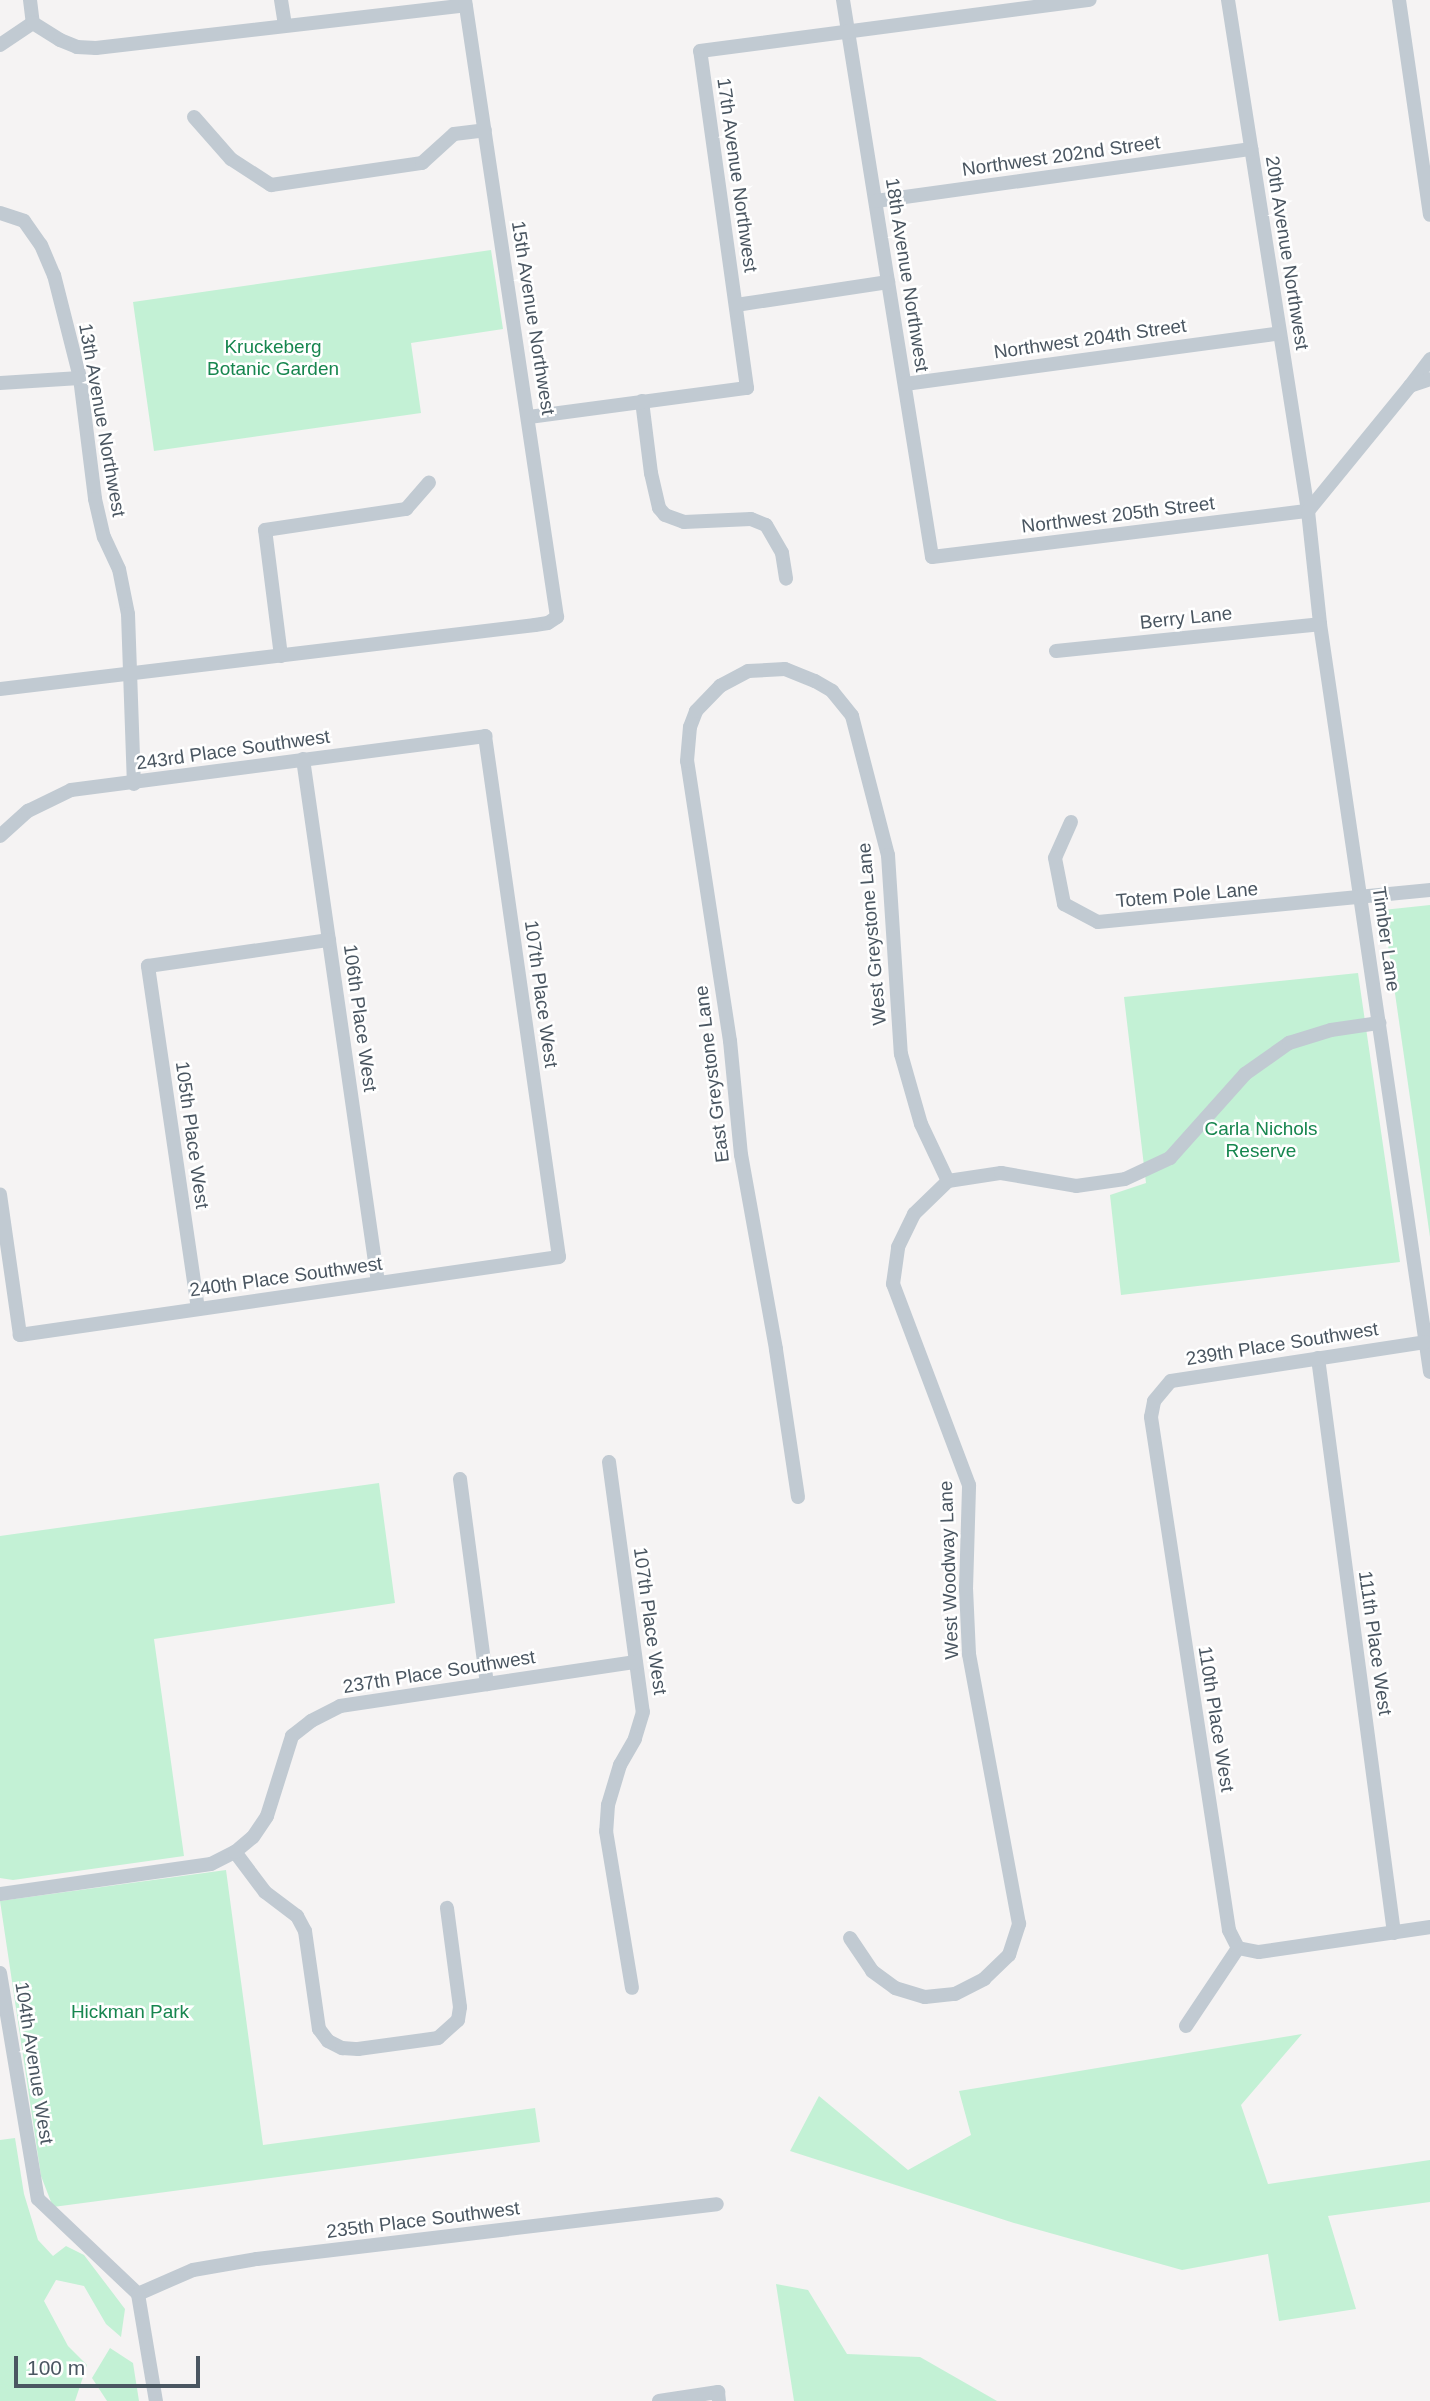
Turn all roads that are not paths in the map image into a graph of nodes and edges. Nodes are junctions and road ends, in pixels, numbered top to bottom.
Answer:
1 (30, 0) edge
2 (281, 0) edge
3 (844, 0) edge
4 (1090, 0) edge
5 (1228, 0) edge
6 (1399, 0) edge
7 (465, 2) edge
8 (33, 23) junction
9 (285, 25) junction
10 (849, 32) junction
11 (0, 45) edge
12 (194, 117) dead end
13 (485, 130) junction
14 (1251, 149) junction
15 (876, 201) junction
16 (0, 213) edge
17 (1430, 215) edge
18 (888, 282) junction
19 (736, 305) junction
20 (1280, 333) junction
21 (1430, 359) edge
22 (80, 378) junction
23 (1430, 379) edge
24 (0, 383) edge
25 (905, 384) junction
26 (1410, 386) junction
27 (642, 401) junction
28 (529, 417) junction
29 (429, 483) dead end
30 (1308, 511) junction
31 (932, 557) joint
32 (786, 579) dead end
33 (1320, 624) junction
34 (1056, 651) dead end
35 (281, 656) junction
36 (748, 671) joint
37 (129, 674) junction
38 (0, 690) edge
39 (485, 736) joint
40 (303, 760) junction
41 (134, 783) junction
42 (1071, 822) dead end
43 (0, 836) edge
44 (1430, 890) edge
45 (1360, 898) junction
46 (329, 940) junction
47 (1379, 1023) junction
48 (948, 1181) junction
49 (0, 1194) edge
50 (559, 1257) joint
51 (1430, 1260) edge
52 (1414, 1262) junction
53 (6, 1278) edge
54 (379, 1283) junction
55 (198, 1309) junction
56 (1426, 1342) junction
57 (1318, 1358) junction
58 (1430, 1372) edge
59 (1154, 1401) joint
60 (608, 1462) dead end
61 (460, 1479) dead end
62 (798, 1497) dead end
63 (636, 1662) junction
64 (487, 1684) junction
65 (235, 1852) junction
66 (0, 1894) edge
67 (447, 1908) dead end
68 (1430, 1927) edge
69 (1394, 1933) junction
70 (850, 1938) dead end
71 (1238, 1948) junction
72 (0, 1973) edge
73 (632, 1988) dead end
74 (1186, 2026) dead end
75 (717, 2204) dead end
76 (138, 2294) junction
77 (719, 2397) edge
78 (156, 2401) edge
79 (659, 2401) edge

1 - 8 street
2 - 9 street
3 - 10 street, 18th Avenue Northwest
4 - 10 street
5 - 14 street, 20th Avenue Northwest
6 - 17 street
7 - 9 street
7 - 13 street, 15th Avenue Northwest
8 - 9 street
8 - 11 street
10 - 15 street, 18th Avenue Northwest
10 - 19 street, 17th Avenue Northwest
12 - 13 street
13 - 28 street, 15th Avenue Northwest
14 - 15 street, Northwest 202nd Street
14 - 20 street, 20th Avenue Northwest
15 - 18 street, 18th Avenue Northwest
16 - 22 street, 13th Avenue Northwest
18 - 19 street
18 - 25 street, 18th Avenue Northwest
19 - 27 street
20 - 25 street, Northwest 204th Street
20 - 30 street, 20th Avenue Northwest
21 - 26 street
22 - 24 street
22 - 37 street, 13th Avenue Northwest
23 - 26 street
25 - 31 street, 18th Avenue Northwest
26 - 30 street
27 - 28 street
27 - 32 street
28 - 35 street, 15th Avenue Northwest
29 - 35 street
30 - 31 street, Northwest 205th Street
30 - 33 street, Timber Lane
33 - 34 street, Berry Lane
33 - 45 street, Timber Lane
35 - 37 street
36 - 48 street, West Greystone Lane
36 - 62 street, East Greystone Lane
37 - 38 street
37 - 41 street
39 - 40 street, 243rd Place Southwest
39 - 50 street, 107th Place West
40 - 41 street, 243rd Place Southwest
40 - 46 street, 106th Place West
41 - 43 street, 243rd Place Southwest
42 - 45 street, Totem Pole Lane
44 - 45 street
45 - 47 street, Timber Lane
46 - 54 street, 106th Place West
46 - 55 street, 105th Place West
47 - 48 street
47 - 52 street, Timber Lane
48 - 70 street, West Woodway Lane
49 - 53 street
50 - 54 street, 240th Place Southwest
51 - 52 street
52 - 56 street, Timber Lane
53 - 55 street, 240th Place Southwest
54 - 55 street, 240th Place Southwest
56 - 57 street, 239th Place Southwest
56 - 58 street, Timber Lane
57 - 59 street, 239th Place Southwest
57 - 69 street, 111th Place West
59 - 71 street, 110th Place West
60 - 63 street, 107th Place West
61 - 64 street
63 - 64 street, 237th Place Southwest
63 - 73 street, 107th Place West
64 - 65 street, 237th Place Southwest
65 - 66 street, 237th Place Southwest
65 - 67 street
68 - 69 street
69 - 71 street
71 - 74 street
72 - 76 street, 104th Avenue West
75 - 76 street, 235th Place Southwest
76 - 78 street
77 - 79 street

